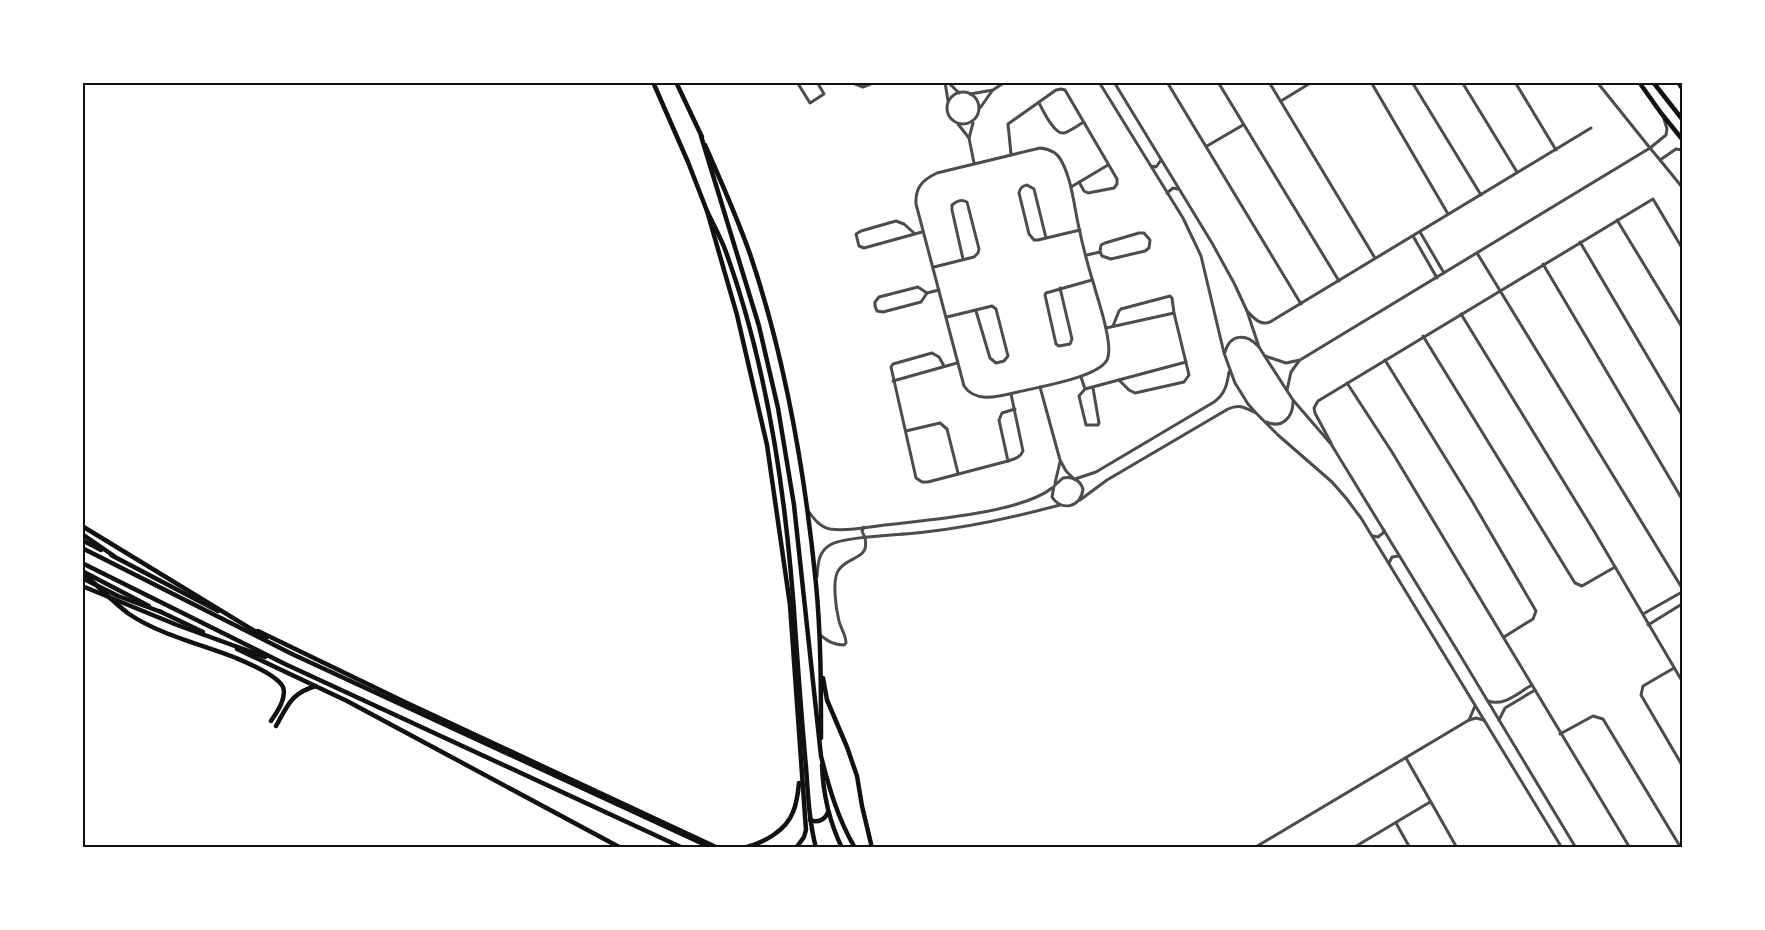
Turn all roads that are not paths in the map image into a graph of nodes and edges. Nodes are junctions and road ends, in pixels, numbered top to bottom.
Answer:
1 (653, 82) edge
2 (676, 82) edge
3 (797, 82) edge
4 (817, 82) edge
5 (850, 82) edge
6 (875, 82) edge
7 (946, 82) edge
8 (1005, 82) edge
9 (1099, 82) edge
10 (1114, 82) edge
11 (1167, 82) edge
12 (1218, 82) edge
13 (1269, 82) edge
14 (1312, 82) edge
15 (1371, 82) edge
16 (1412, 82) edge
17 (1462, 82) edge
18 (1515, 82) edge
19 (1598, 82) edge
20 (1639, 82) edge
21 (1653, 82) edge
22 (1678, 82) edge
23 (1683, 87) edge
24 (993, 90) junction
25 (959, 93) junction
26 (970, 94) junction
27 (1281, 101) junction
28 (948, 102) junction
29 (1039, 103) junction
30 (979, 108) junction
31 (1661, 113) junction
32 (1683, 118) edge
33 (974, 121) junction
34 (957, 123) junction
35 (1082, 123) junction
36 (1243, 125) junction
37 (1591, 128) dead end
38 (701, 136) junction
39 (969, 138) junction
40 (1683, 139) edge
41 (1207, 146) junction
42 (1650, 148) junction
43 (1556, 150) junction
44 (1683, 150) edge
45 (1011, 154) junction
46 (1161, 160) junction
47 (1660, 160) junction
48 (974, 163) junction
49 (1108, 165) junction
50 (1150, 165) junction
51 (1517, 172) junction
52 (1079, 182) junction
53 (1070, 187) junction
54 (1683, 187) edge
55 (1179, 190) junction
56 (1167, 193) junction
57 (1481, 195) junction
58 (707, 211) junction
59 (1448, 214) junction
60 (1617, 220) junction
61 (1080, 230) junction
62 (923, 231) junction
63 (1420, 232) junction
64 (914, 233) junction
65 (1413, 236) junction
66 (1046, 238) junction
67 (1580, 242) junction
68 (1683, 248) edge
69 (1100, 252) junction
70 (1477, 253) junction
71 (1087, 255) junction
72 (963, 259) junction
73 (1376, 259) junction
74 (1543, 264) junction
75 (934, 267) junction
76 (1444, 273) junction
77 (1437, 278) junction
78 (1092, 280) junction
79 (1339, 281) junction
80 (1060, 288) junction
81 (939, 290) junction
82 (1500, 290) junction
83 (927, 293) junction
84 (1301, 304) junction
85 (976, 311) junction
86 (1247, 311) junction
87 (1174, 313) junction
88 (1461, 314) junction
89 (947, 317) junction
90 (1113, 326) junction
91 (1683, 327) edge
92 (1106, 328) junction
93 (1423, 336) junction
94 (1259, 347) junction
95 (1224, 354) junction
96 (1264, 355) junction
97 (1300, 360) junction
98 (1385, 360) junction
99 (1186, 362) junction
100 (957, 363) junction
101 (944, 366) junction
102 (1229, 370) junction
103 (1081, 377) junction
104 (1119, 380) junction
105 (893, 381) junction
106 (1347, 383) junction
107 (1040, 387) junction
108 (1093, 388) junction
109 (1085, 389) junction
110 (1287, 391) junction
111 (1011, 394) junction
112 (1293, 400) junction
113 (1015, 409) junction
114 (1256, 413) junction
115 (1683, 414) edge
116 (1266, 422) junction
117 (906, 431) junction
118 (1331, 444) junction
119 (1060, 460) junction
120 (1008, 461) junction
121 (958, 473) junction
122 (1075, 479) junction
123 (1055, 483) junction
124 (1052, 488) junction
125 (1683, 499) edge
126 (1080, 500) junction
127 (1060, 505) junction
128 (806, 506) junction
129 (82, 526) edge
130 (864, 527) junction
131 (1384, 530) junction
132 (82, 534) edge
133 (1371, 535) junction
134 (865, 538) junction
135 (82, 540) edge
136 (82, 548) edge
137 (114, 556) junction
138 (1401, 556) junction
139 (82, 562) edge
140 (1389, 564) junction
141 (1615, 567) junction
142 (82, 571) edge
143 (82, 578) edge
144 (816, 585) junction
145 (82, 586) edge
146 (1683, 590) edge
147 (1683, 604) edge
148 (161, 612) junction
149 (1643, 614) junction
150 (1648, 625) junction
151 (819, 633) junction
152 (1504, 637) junction
153 (292, 654) junction
154 (285, 664) junction
155 (820, 666) junction
156 (1674, 668) junction
157 (1683, 681) edge
158 (1532, 685) junction
159 (316, 686) junction
160 (1535, 690) junction
161 (1487, 701) junction
162 (1475, 706) junction
163 (1469, 720) junction
164 (1484, 720) junction
165 (1499, 720) junction
166 (271, 721) dead end
167 (276, 726) dead end
168 (1560, 734) junction
169 (1406, 757) junction
170 (1683, 765) edge
171 (801, 774) junction
172 (1430, 802) junction
173 (806, 812) junction
174 (828, 812) junction
175 (1396, 823) junction
176 (1360, 846) edge
177 (621, 848) edge
178 (683, 848) edge
179 (712, 848) edge
180 (718, 848) edge
181 (744, 848) edge
182 (796, 848) edge
183 (816, 848) edge
184 (842, 848) edge
185 (855, 848) edge
186 (872, 848) edge
187 (1254, 848) edge
188 (1353, 848) edge
189 (1410, 848) edge
190 (1457, 848) edge
191 (1562, 848) edge
192 (1576, 848) edge
193 (1630, 848) edge
194 (1681, 848) edge

1 - 58 main road
2 - 38 main road
3 - 4 street
5 - 6 street
7 - 25 street
7 - 28 street
8 - 24 street
9 - 50 street
10 - 46 street
11 - 41 street
12 - 36 street
13 - 27 street
14 - 27 street
15 - 59 street
16 - 57 street
17 - 51 street
18 - 43 street
19 - 42 street
20 - 31 main road
21 - 32 main road
22 - 23 main road
24 - 26 street
24 - 30 street
25 - 26 street
25 - 28 street
26 - 30 street
27 - 73 street
28 - 34 street
29 - 35 street
29 - 35 street
29 - 45 street
30 - 33 street
31 - 40 main road
31 - 42 street
33 - 34 street
33 - 39 street
34 - 39 street
35 - 49 street
36 - 41 street
36 - 79 street
37 - 43 street
38 - 128 main road
38 - 185 main road
39 - 48 street
41 - 84 street
42 - 47 street
42 - 70 street
43 - 51 street
44 - 47 street
45 - 48 street
45 - 53 street
46 - 50 street
46 - 55 street
47 - 54 street
48 - 62 street
49 - 52 street
49 - 52 street
50 - 56 street
51 - 57 street
52 - 53 street
53 - 61 street
55 - 56 street
55 - 86 street
56 - 95 street
57 - 59 street
58 - 171 main road
58 - 173 main road
59 - 63 street
60 - 67 street
60 - 68 street
60 - 91 street
61 - 66 street
61 - 71 street
62 - 64 street
62 - 75 street
63 - 65 street
63 - 76 street
64 - 64 street
65 - 73 street
65 - 77 street
66 - 66 street
67 - 74 street
67 - 115 street
69 - 69 street
69 - 71 street
70 - 76 street
70 - 82 street
71 - 78 street
72 - 72 street
72 - 75 street
73 - 79 street
74 - 82 street
74 - 125 street
75 - 81 street
76 - 77 street
77 - 97 street
78 - 80 street
78 - 92 street
79 - 84 street
80 - 80 street
81 - 83 street
81 - 89 street
82 - 88 street
82 - 146 street
83 - 83 street
84 - 86 street
85 - 85 street
85 - 89 street
86 - 94 street
87 - 90 street
87 - 90 street
87 - 99 street
88 - 93 street
88 - 141 street
89 - 100 street
90 - 92 street
92 - 103 street
93 - 98 street
93 - 141 street
94 - 95 street
94 - 96 street
95 - 102 street
96 - 97 street
96 - 110 street
97 - 110 street
98 - 106 street
98 - 152 street
99 - 104 street
99 - 104 street
100 - 101 street
100 - 111 street
101 - 105 street
101 - 105 street
102 - 114 street
102 - 122 street
103 - 107 street
103 - 109 street
104 - 108 street
105 - 117 street
106 - 118 street
106 - 152 street
107 - 111 street
107 - 119 street
108 - 109 street
108 - 109 street
110 - 112 street
111 - 113 street
112 - 116 street
112 - 118 street
113 - 120 street
113 - 120 street
114 - 116 street
114 - 126 street
116 - 133 street
117 - 121 street
117 - 121 street
118 - 131 street
119 - 122 street
119 - 123 street
120 - 121 street
122 - 123 street
122 - 126 street
123 - 124 street
124 - 127 street
124 - 130 street
126 - 127 street
127 - 134 street
128 - 130 street
128 - 144 main road
129 - 153 main road
130 - 134 street
131 - 133 street
131 - 138 street
132 - 137 main road
133 - 140 street
134 - 144 street
134 - 151 street
135 - 137 main road
136 - 153 main road
137 - 180 main road
138 - 140 street
138 - 161 street
139 - 154 main road
140 - 162 street
141 - 149 street
142 - 148 main road
142 - 166 main road
143 - 148 main road
144 - 151 main road
145 - 154 main road
146 - 149 street
147 - 150 street
148 - 159 main road
149 - 150 street
150 - 156 street
151 - 155 main road
152 - 158 street
153 - 179 main road
154 - 178 main road
155 - 174 main road
155 - 186 main road
156 - 157 street
156 - 170 street
158 - 160 street
158 - 161 street
159 - 167 main road
159 - 177 main road
160 - 165 street
160 - 168 street
161 - 165 street
162 - 163 street
162 - 164 street
163 - 164 street
163 - 169 street
164 - 191 street
165 - 192 street
168 - 193 street
168 - 194 street
169 - 172 street
169 - 187 street
171 - 173 main road
171 - 181 main road
172 - 175 street
172 - 190 street
173 - 174 main road
173 - 182 main road
173 - 183 main road
174 - 184 main road
175 - 176 street
175 - 189 street
176 - 188 street

